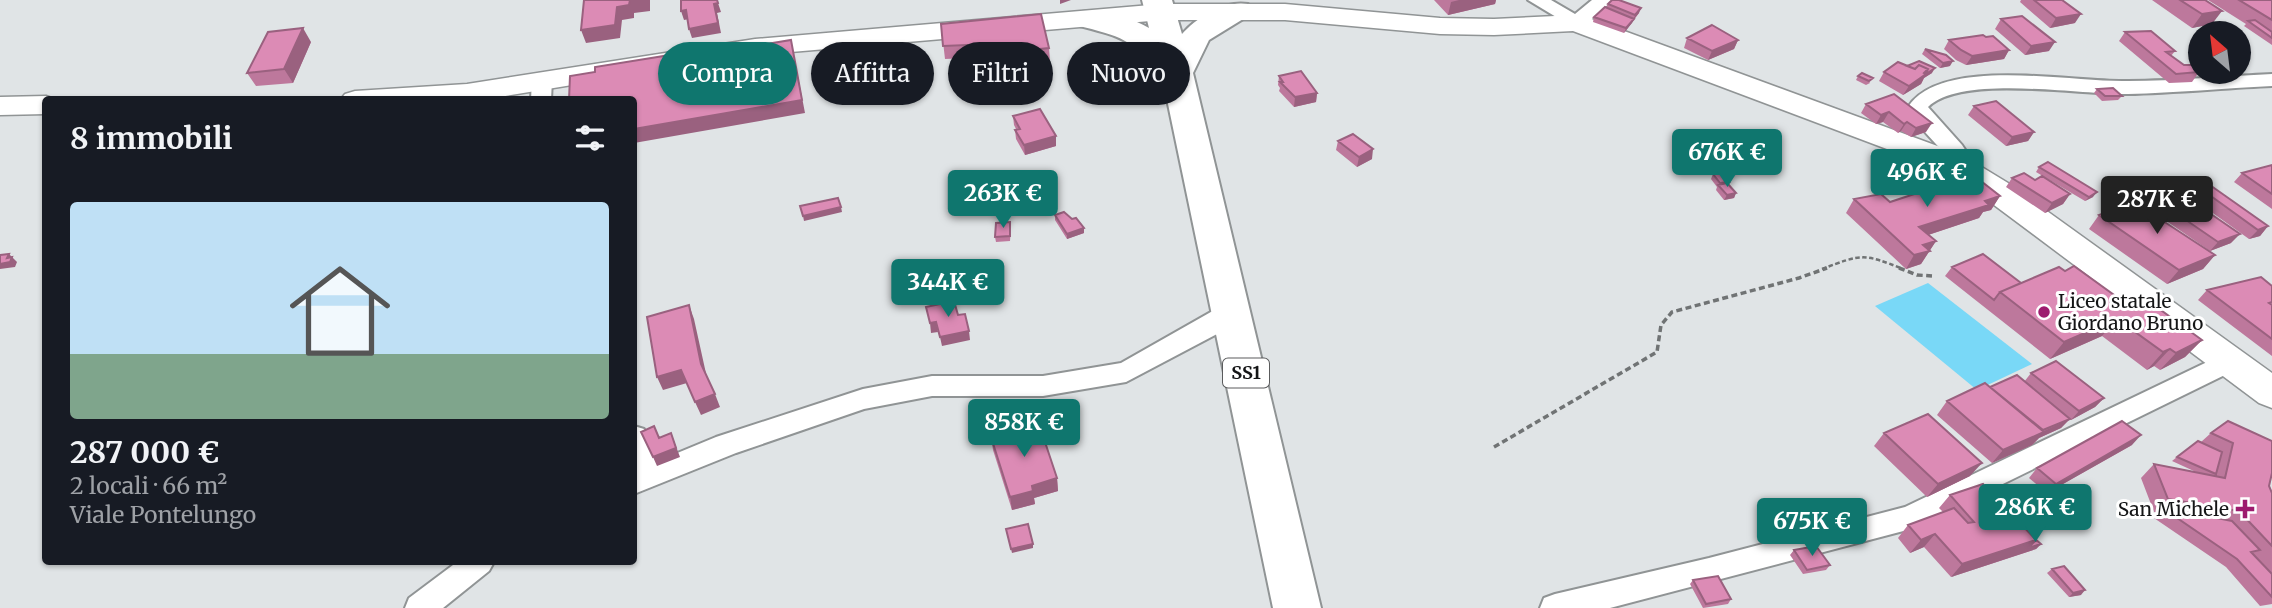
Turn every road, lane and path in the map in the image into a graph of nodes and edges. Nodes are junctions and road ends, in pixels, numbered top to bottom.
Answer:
1 (1116, 0) edge
2 (1206, 0) edge
3 (1538, 0) edge
4 (1604, 0) edge
5 (1160, 6) edge
6 (1237, 10) junction
7 (1017, 12) edge
8 (1087, 19) junction
9 (1576, 23) junction
10 (1148, 42) edge
11 (1169, 42) edge
12 (1189, 42) edge
13 (2267, 85) edge
14 (541, 90) edge
15 (419, 96) edge
16 (42, 105) edge
17 (1184, 105) edge
18 (0, 106) edge
19 (1969, 172) junction
20 (1932, 276) dead end
21 (1232, 309) junction
22 (2228, 362) junction
23 (2272, 393) edge
24 (1494, 447) dead end
25 (637, 453) edge
26 (642, 479) edge
27 (475, 565) edge
28 (420, 608) edge
29 (1297, 608) edge
30 (1555, 608) edge

1 - 8 main road
2 - 6 main road
3 - 9 street
4 - 9 street
5 - 6 street
5 - 8 street
5 - 11 main road, SS1
6 - 9 street
6 - 12 main road
7 - 8 street
7 - 14 street
8 - 10 main road
9 - 19 street
13 - 19 street
14 - 15 street
16 - 18 street
17 - 21 main road, SS1
19 - 22 street
20 - 24 path
21 - 26 street
21 - 29 main road, SS1
22 - 23 street
22 - 30 street
25 - 26 street
27 - 28 street

